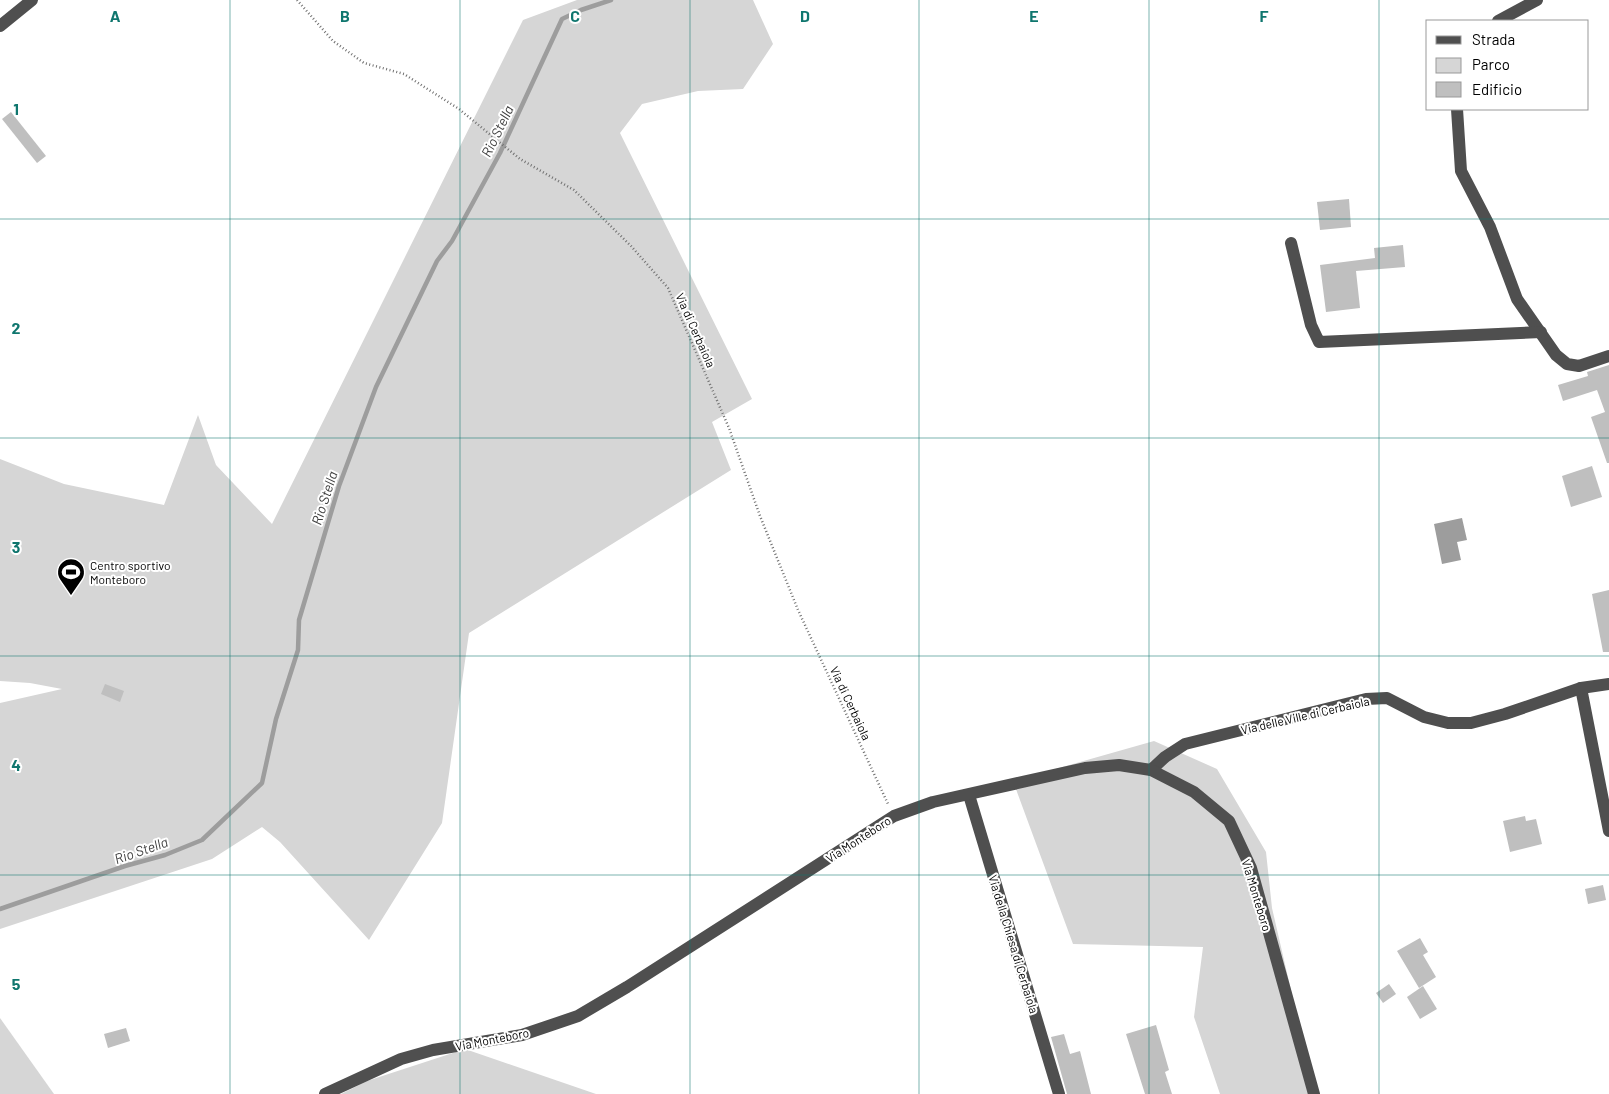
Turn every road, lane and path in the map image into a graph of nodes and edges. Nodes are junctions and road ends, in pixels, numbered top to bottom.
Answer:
1 (32, 0) edge
2 (297, 0) edge
3 (1537, 0) edge
4 (1500, 20) edge
5 (0, 26) edge
6 (1457, 110) edge
7 (1291, 243) dead end
8 (1541, 332) junction
9 (1609, 356) edge
10 (1609, 684) edge
11 (1581, 688) junction
12 (1151, 770) junction
13 (969, 795) junction
14 (894, 816) junction
15 (1609, 831) edge
16 (324, 1094) edge
17 (1059, 1094) edge
18 (1314, 1094) edge

1 - 5 street
2 - 14 path, Via di Cerbaiola
3 - 4 street
6 - 8 street
7 - 8 street
8 - 9 street
10 - 11 street, Via delle Ville di Cerbaiola
11 - 12 street, Via delle Ville di Cerbaiola
11 - 15 street
12 - 13 street, Via Monteboro
12 - 18 street, Via Monteboro
13 - 14 street, Via Monteboro
13 - 17 street, Via della Chiesa di Cerbaiola
14 - 16 street, Via Monteboro

